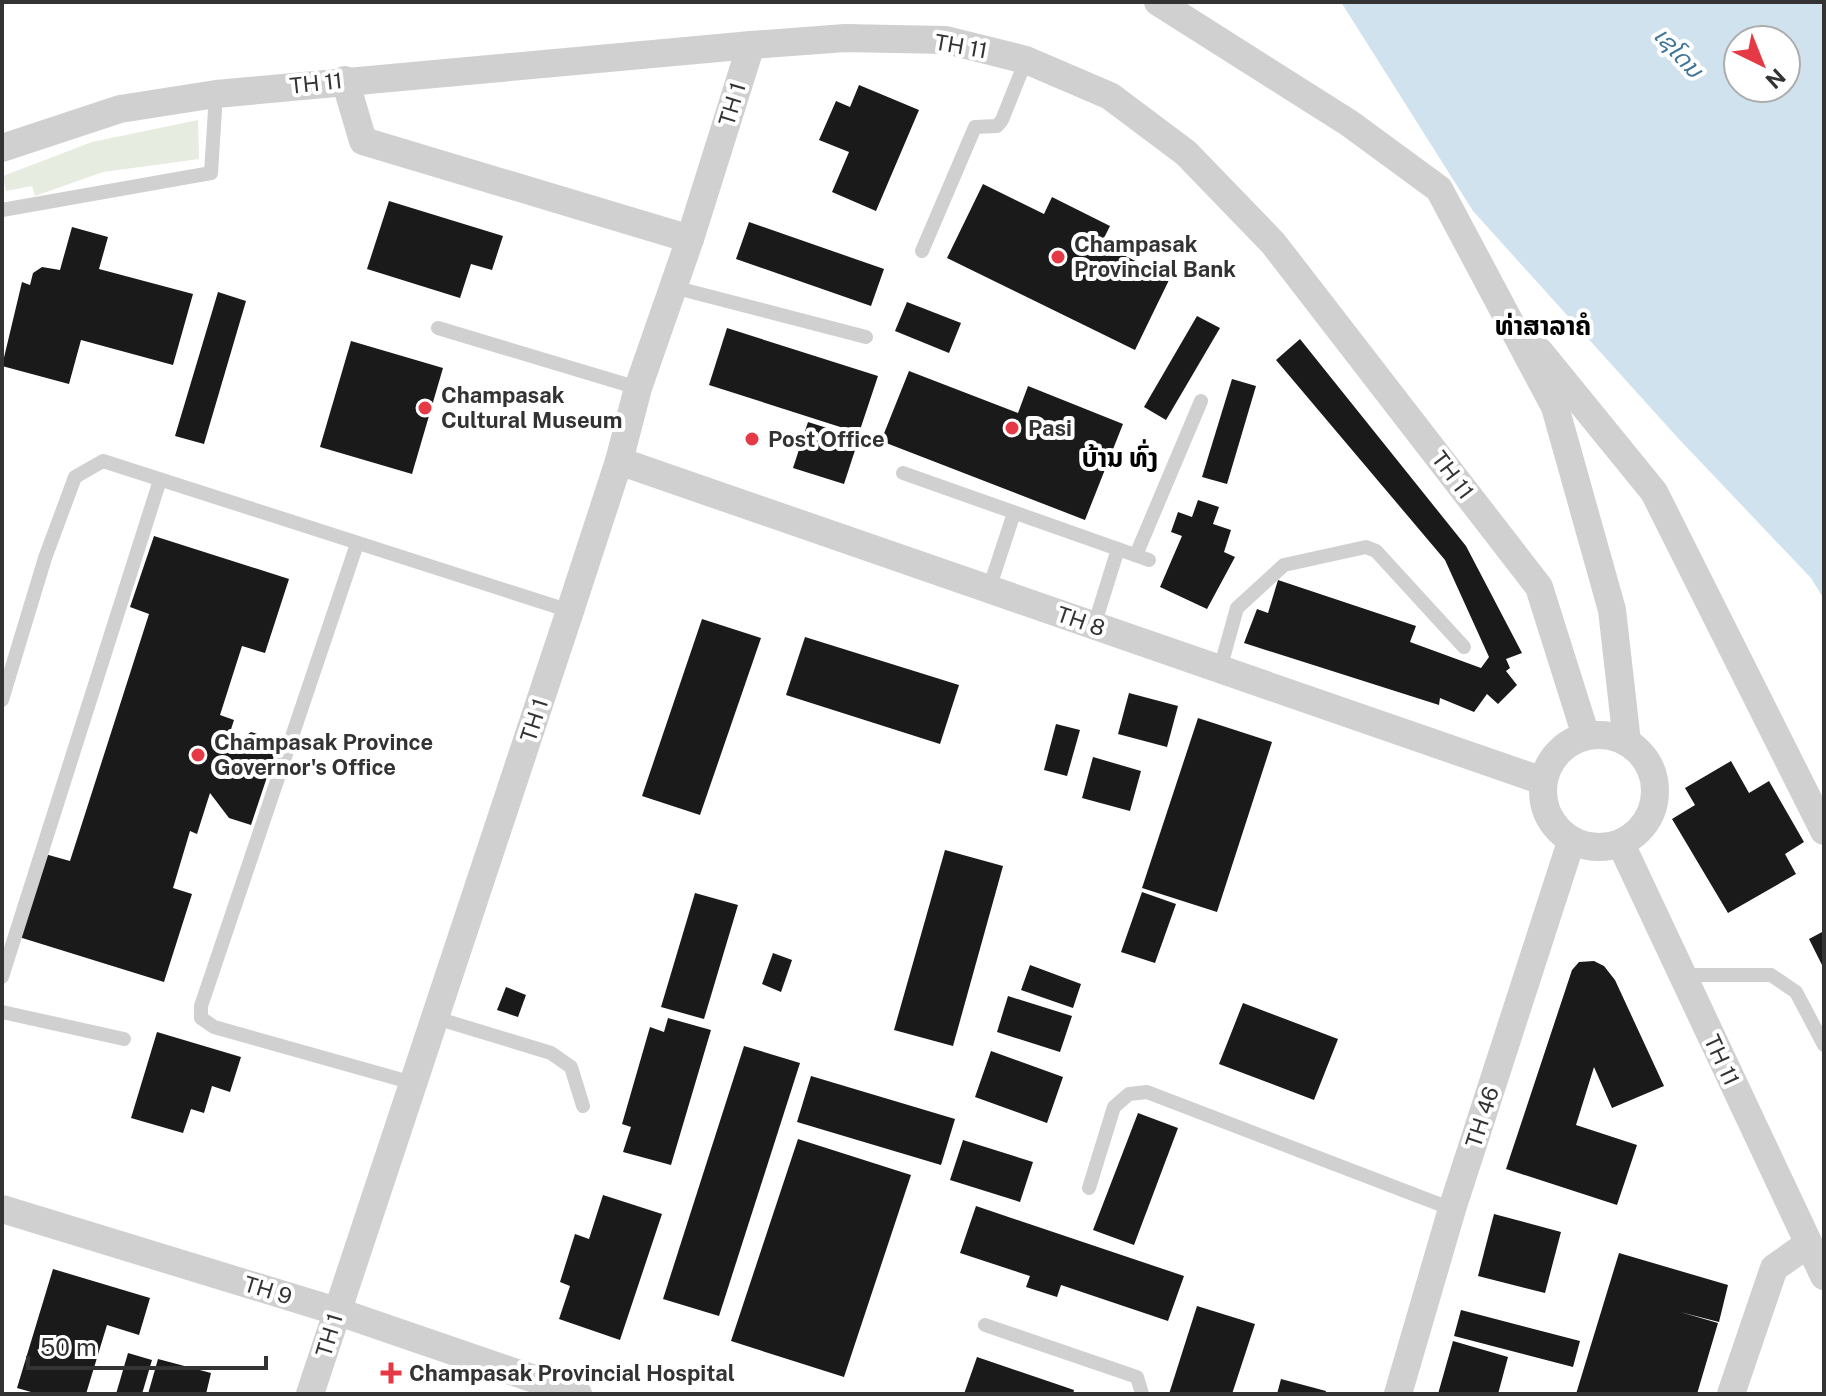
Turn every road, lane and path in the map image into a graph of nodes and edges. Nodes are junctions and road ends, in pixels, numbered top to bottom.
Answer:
1 (1158, 2) edge
2 (751, 45) junction
3 (1026, 60) junction
4 (345, 80) junction
5 (216, 94) junction
6 (2, 148) edge
7 (2, 210) edge
8 (690, 239) junction
9 (922, 251) dead end
10 (673, 287) junction
11 (1506, 311) junction
12 (438, 328) dead end
13 (866, 337) dead end
14 (638, 388) junction
15 (1201, 401) dead end
16 (619, 461) junction
17 (903, 473) dead end
18 (160, 480) junction
19 (1014, 513) junction
20 (357, 544) junction
21 (1118, 549) junction
22 (989, 589) junction
23 (570, 611) junction
24 (1094, 626) junction
25 (1464, 647) dead end
26 (1220, 669) junction
27 (2, 700) edge
28 (1586, 736) junction
29 (1627, 742) junction
30 (1543, 781) junction
31 (1824, 831) edge
32 (1571, 842) junction
33 (1621, 844) junction
34 (1682, 975) junction
35 (2, 977) edge
36 (2, 1012) edge
37 (436, 1018) junction
38 (124, 1039) dead end
39 (1824, 1045) edge
40 (413, 1083) junction
41 (583, 1106) dead end
42 (1089, 1188) dead end
43 (2, 1209) edge
44 (1452, 1209) junction
45 (1816, 1240) edge
46 (1824, 1276) edge
47 (336, 1311) junction
48 (985, 1325) dead end
49 (310, 1394) edge
50 (578, 1394) edge
51 (1142, 1394) edge
52 (1398, 1394) edge
53 (1731, 1394) edge

1 - 11 street
2 - 3 street, TH 11
2 - 4 street, TH 11
2 - 8 street, TH 1
3 - 9 lane
3 - 28 street, TH 11
4 - 5 street, TH 11
4 - 8 street
5 - 6 street, TH 11
5 - 7 lane
8 - 10 street, TH 1
10 - 13 lane
10 - 14 street, TH 1
11 - 29 street
11 - 31 street
12 - 14 lane
14 - 16 street, TH 1
15 - 21 lane
16 - 22 street, TH 8
16 - 23 street, TH 1
17 - 19 lane
18 - 20 lane
18 - 27 lane
18 - 35 lane
19 - 21 lane
19 - 22 lane
20 - 23 lane
20 - 40 lane
21 - 24 lane
22 - 24 street, TH 8
23 - 37 street, TH 1
24 - 26 street, TH 8
25 - 26 lane
26 - 30 street, TH 8
28 - 29 street
28 - 30 street
29 - 33 street
30 - 32 street
32 - 33 street
32 - 44 street, TH 46
33 - 34 street, TH 11
34 - 39 lane
34 - 45 street, TH 11
36 - 38 lane
37 - 40 street, TH 1
37 - 41 lane
40 - 47 street, TH 1
42 - 44 lane
43 - 47 street, TH 9
44 - 52 street, TH 46
45 - 46 street, TH 11
45 - 53 street
47 - 49 street, TH 1
47 - 50 street, TH 9
48 - 51 lane

